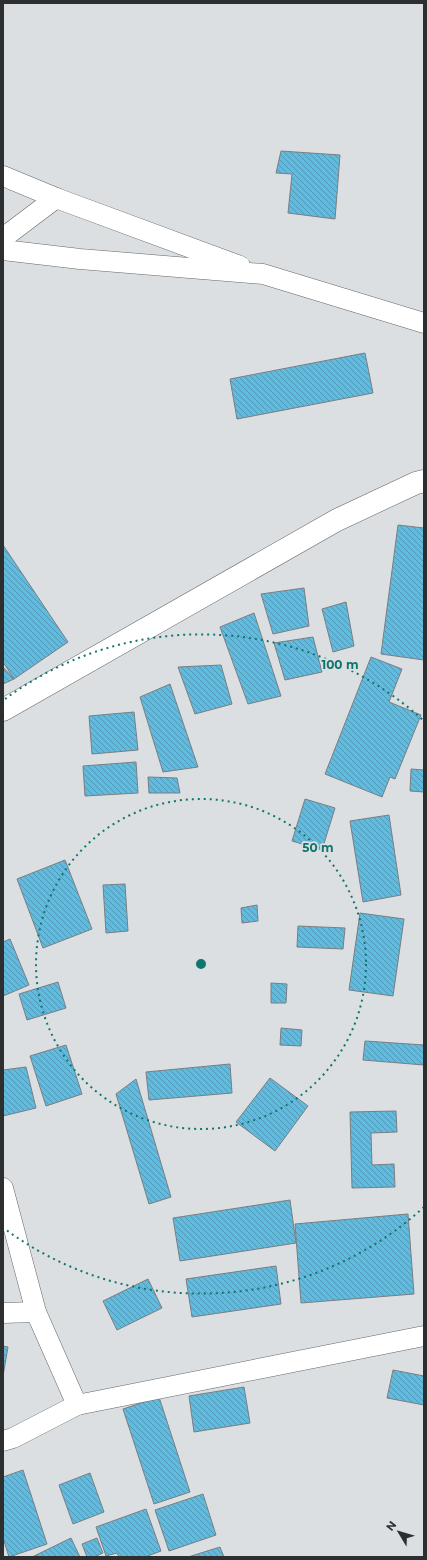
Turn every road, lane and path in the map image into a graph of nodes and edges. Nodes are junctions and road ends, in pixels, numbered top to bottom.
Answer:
1 (3, 176) edge
2 (56, 198) junction
3 (3, 238) edge
4 (3, 250) edge
5 (263, 274) junction
6 (424, 323) edge
7 (424, 480) edge
8 (3, 710) edge
9 (3, 1188) edge
10 (36, 1312) junction
11 (3, 1313) edge
12 (424, 1336) edge
13 (76, 1405) junction
14 (3, 1441) edge

1 - 2 street
2 - 3 street
2 - 5 street
4 - 5 street
5 - 6 street
7 - 8 street
9 - 10 street
10 - 11 street
10 - 13 street
12 - 13 street
13 - 14 street

